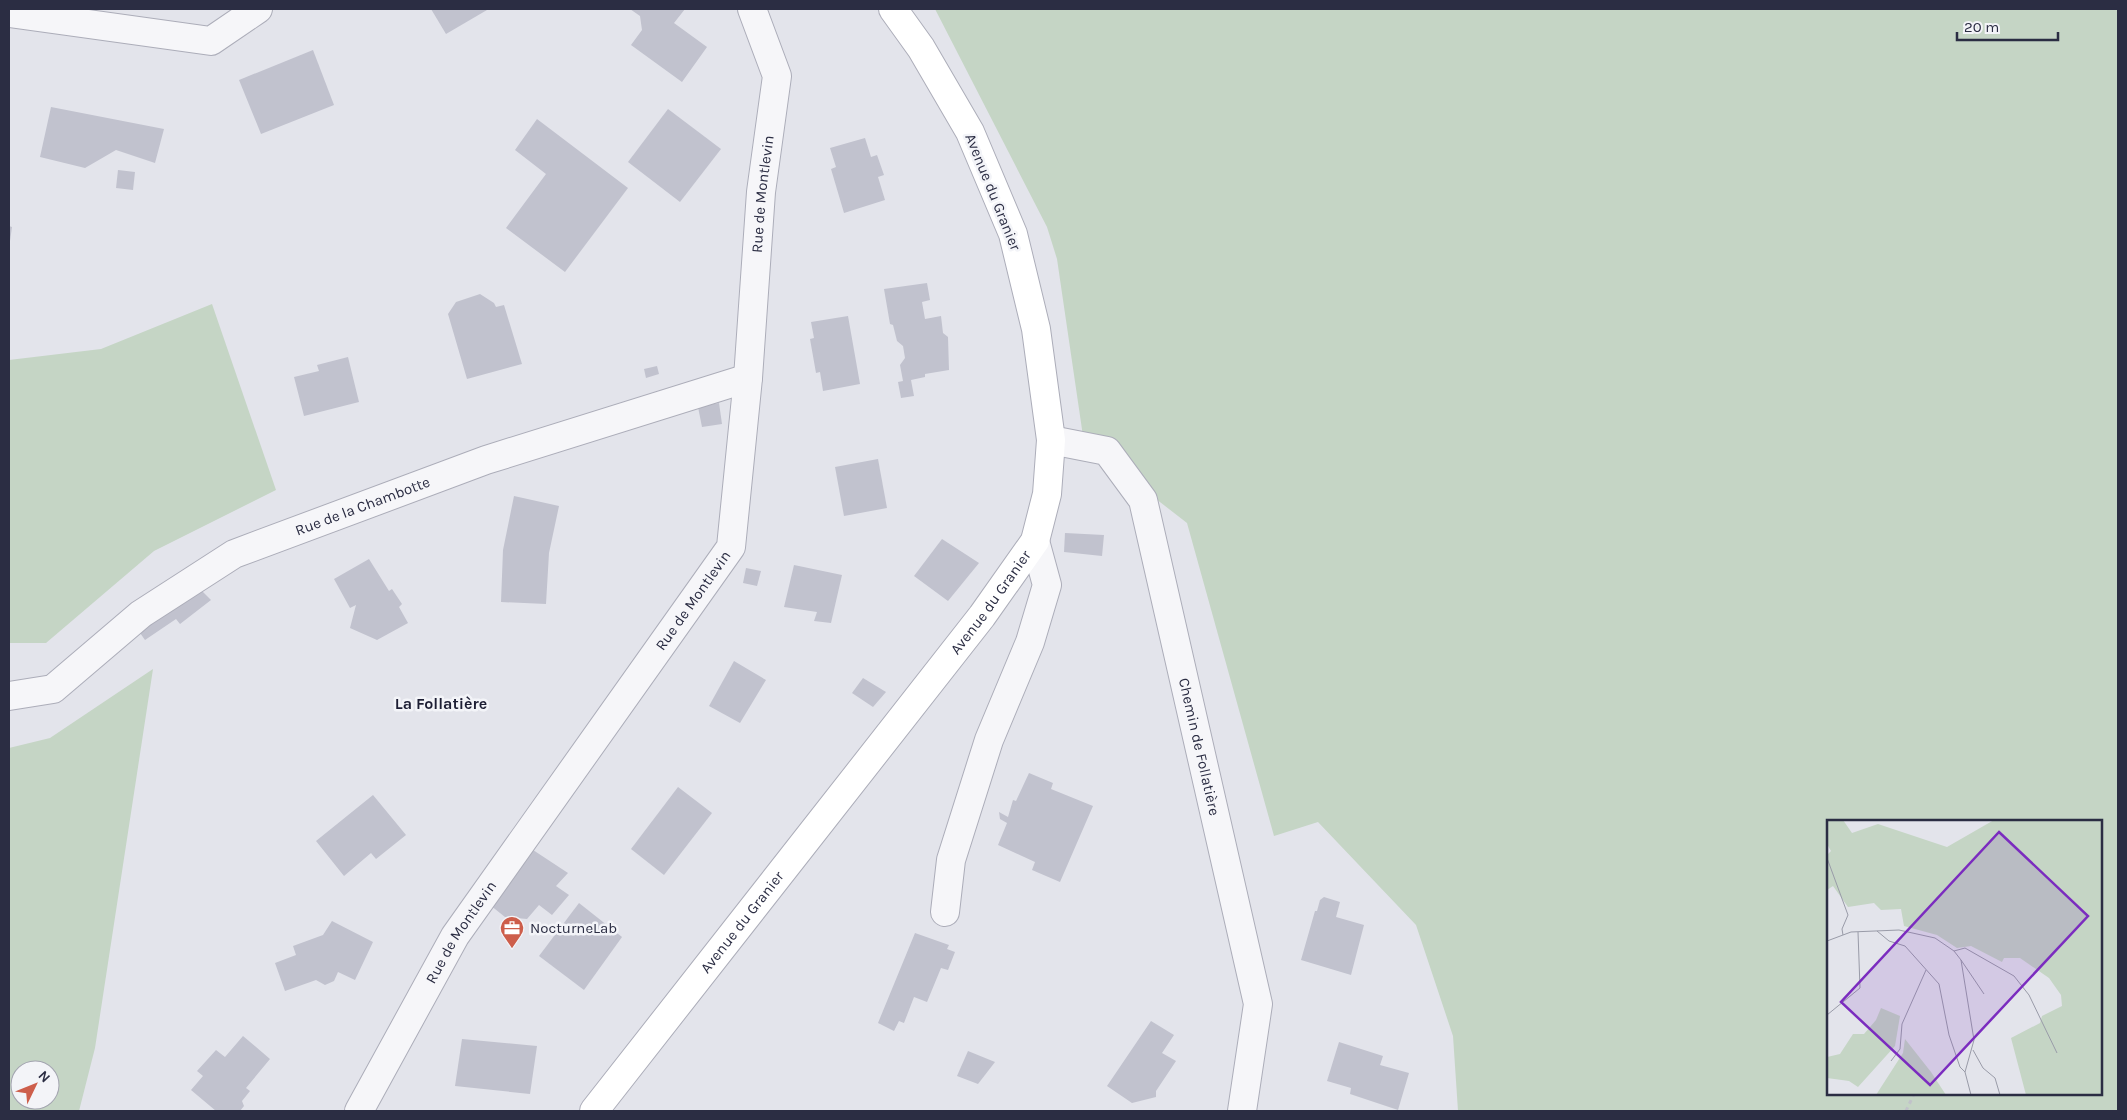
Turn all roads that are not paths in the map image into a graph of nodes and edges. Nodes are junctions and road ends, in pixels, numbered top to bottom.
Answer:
1 (258, 9) edge
2 (752, 9) edge
3 (893, 9) edge
4 (9, 13) edge
5 (748, 378) junction
6 (1051, 440) junction
7 (1035, 540) junction
8 (9, 696) edge
9 (945, 912) dead end
10 (359, 1111) edge
11 (594, 1111) edge
12 (1242, 1111) edge

1 - 4 street
2 - 5 street, Rue de Montlevin
3 - 6 main road, Avenue du Granier
5 - 8 street, Rue de la Chambotte
5 - 10 street, Rue de Montlevin
6 - 7 main road, Avenue du Granier
6 - 12 street, Chemin de Follatière
7 - 9 street
7 - 11 main road, Avenue du Granier

